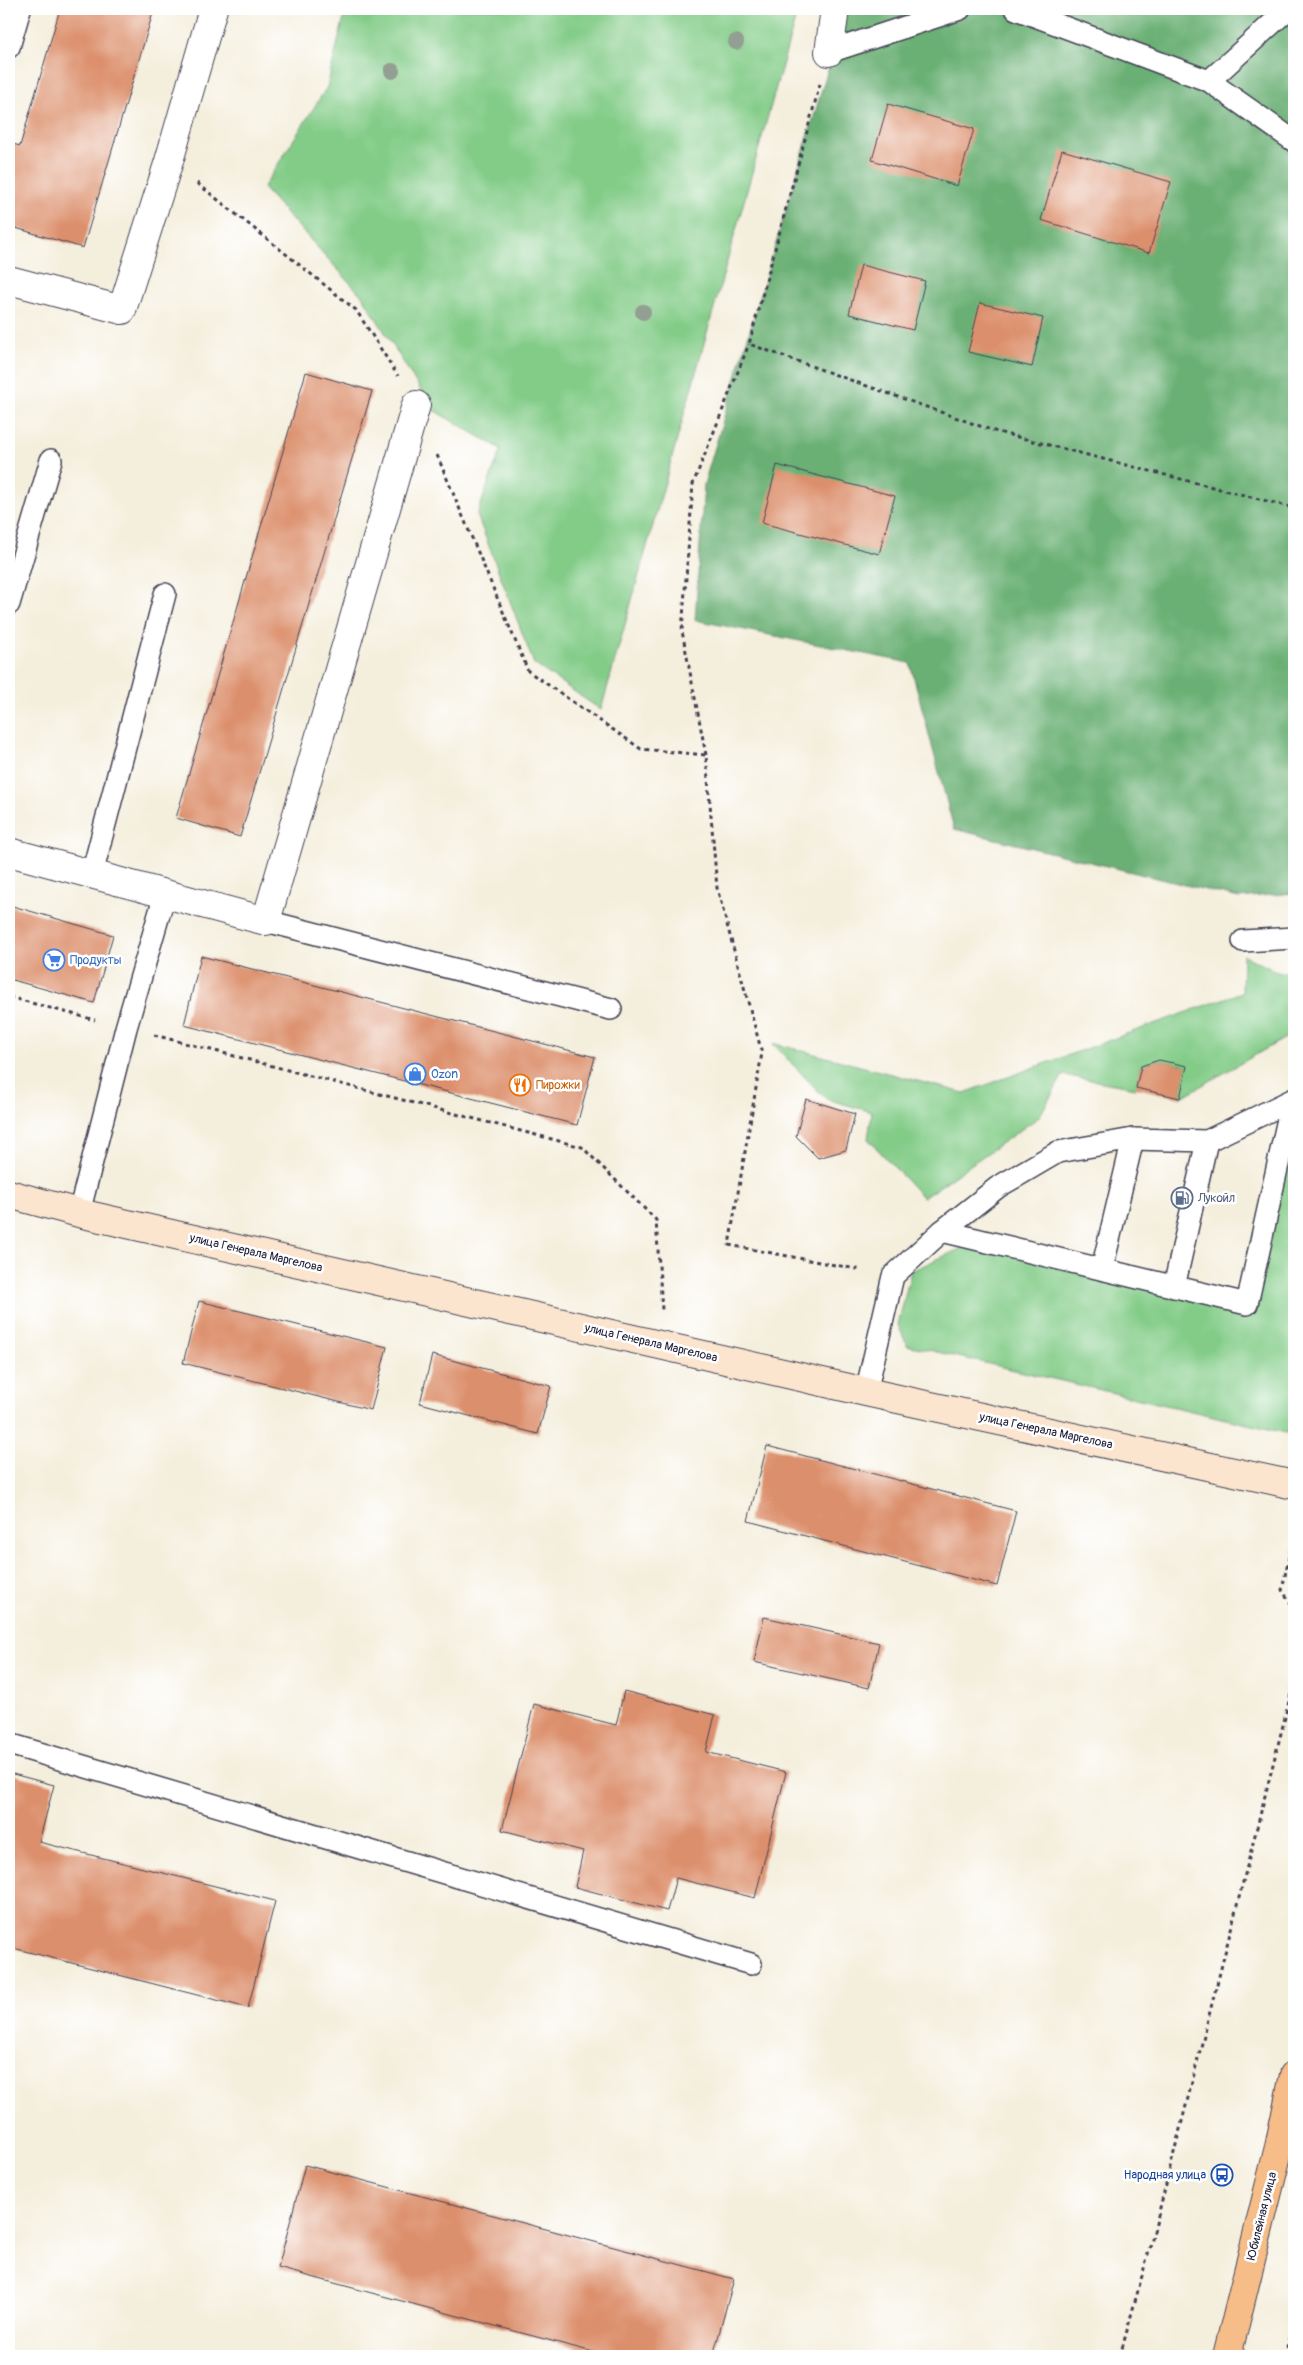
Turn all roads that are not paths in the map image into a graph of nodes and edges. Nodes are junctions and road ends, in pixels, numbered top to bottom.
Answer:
1 (20, 9) edge
2 (213, 9) edge
3 (835, 9) edge
4 (960, 9) edge
5 (1016, 9) edge
6 (1288, 9) edge
7 (9, 47) edge
8 (828, 52) joint
9 (1209, 81) junction
10 (1294, 140) edge
11 (9, 280) edge
12 (416, 405) road end
13 (52, 460) dead end
14 (166, 594) dead end
15 (9, 604) edge
16 (9, 852) edge
17 (92, 874) junction
18 (166, 894) junction
19 (266, 921) junction
20 (1294, 938) edge
21 (1243, 941) dead end
22 (611, 1009) dead end
23 (1293, 1100) edge
24 (1133, 1140) junction
25 (1207, 1141) junction
26 (9, 1194) edge
27 (79, 1213) junction
28 (942, 1231) junction
29 (1102, 1269) junction
30 (1174, 1287) junction
31 (866, 1392) junction
32 (1294, 1485) edge
33 (9, 1744) edge
34 (751, 1964) dead end
35 (1294, 2075) edge
36 (1227, 2356) edge

1 - 7 lane
2 - 11 street
3 - 8 street
4 - 8 lane
5 - 9 lane
6 - 9 lane
9 - 10 lane
12 - 19 street
13 - 15 lane
14 - 17 lane
16 - 17 street
17 - 18 street
18 - 19 street
18 - 27 lane
19 - 22 lane
20 - 21 lane
23 - 25 lane
23 - 30 lane
24 - 25 lane
24 - 28 lane
24 - 29 lane
25 - 30 lane
26 - 27 main road, улица Генерала Маргелова
27 - 31 main road, улица Генерала Маргелова
28 - 29 lane
28 - 31 lane
29 - 30 lane
31 - 32 main road, улица Генерала Маргелова
33 - 34 lane
35 - 36 main road, Юбилейная улица

